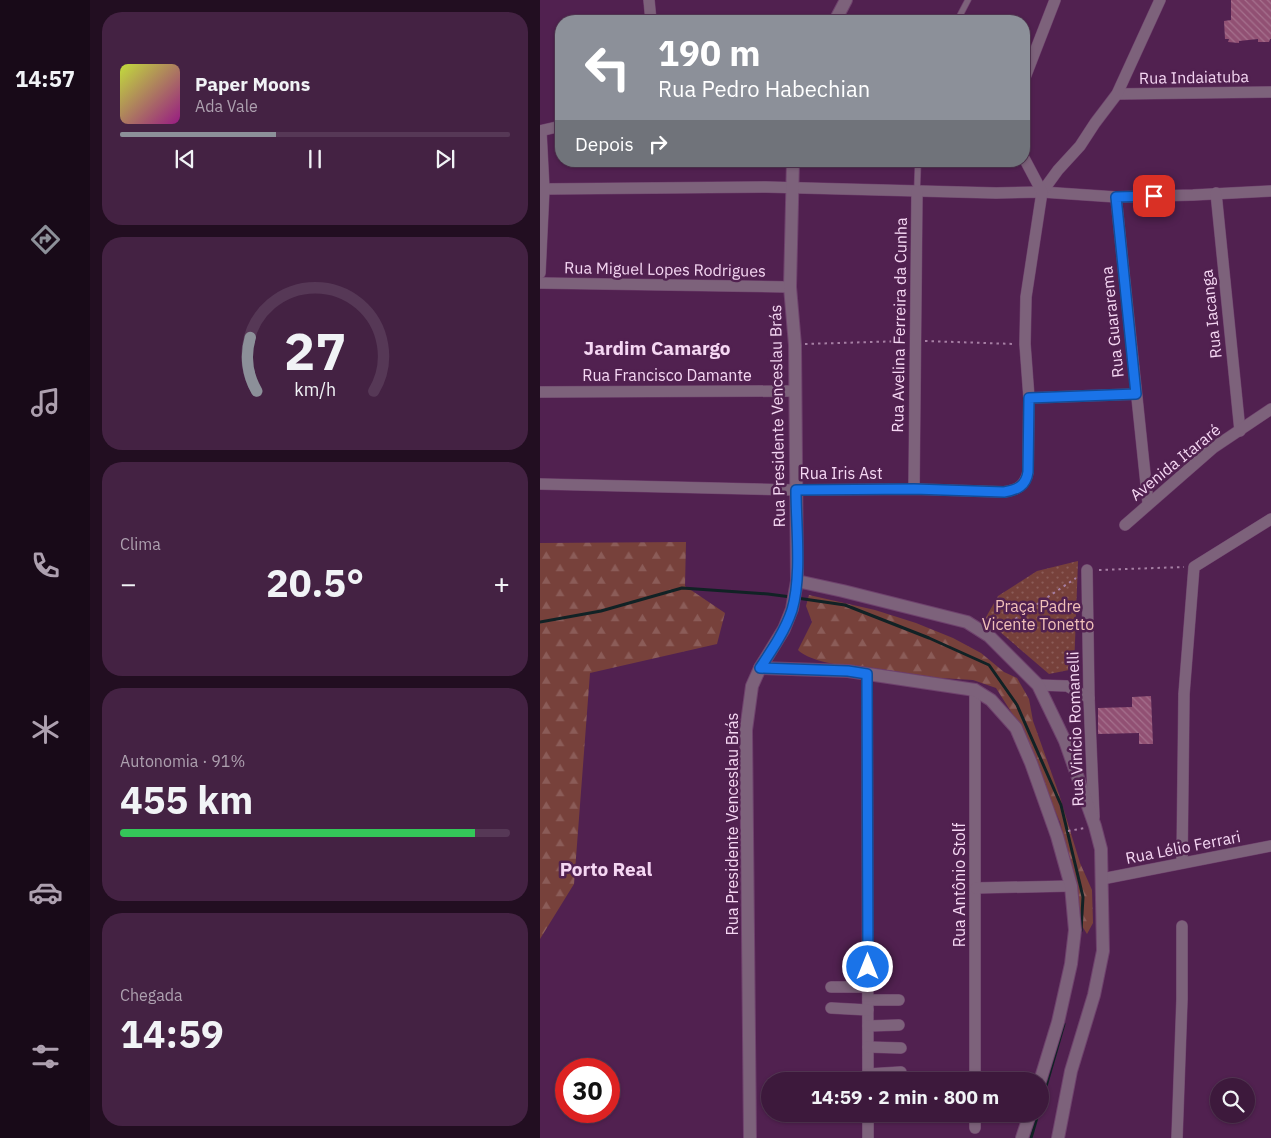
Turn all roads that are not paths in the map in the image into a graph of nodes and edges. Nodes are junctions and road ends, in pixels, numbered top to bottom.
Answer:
1 (649, 0) edge
2 (846, 0) edge
3 (968, 0) edge
4 (1055, 0) edge
5 (1160, 0) edge
6 (650, 15) edge
7 (838, 15) edge
8 (960, 15) edge
9 (1030, 65) edge
10 (1271, 92) edge
11 (1117, 94) junction
12 (555, 128) edge
13 (541, 131) edge
14 (793, 167) edge
15 (918, 167) edge
16 (1029, 167) edge
17 (544, 188) junction
18 (791, 188) junction
19 (1271, 191) edge
20 (917, 192) junction
21 (1042, 192) junction
22 (1216, 193) junction
23 (1116, 197) junction
24 (540, 273) edge
25 (540, 283) edge
26 (790, 287) junction
27 (795, 391) junction
28 (540, 392) edge
29 (1136, 394) junction
30 (1029, 398) junction
31 (1271, 409) edge
32 (1240, 431) junction
33 (540, 484) edge
34 (914, 489) junction
35 (796, 490) junction
36 (1148, 503) junction
37 (1271, 519) edge
38 (1125, 525) dead end
39 (1088, 570) dead end
40 (796, 587) junction
41 (760, 668) junction
42 (867, 674) junction
43 (1038, 685) junction
44 (975, 690) junction
45 (1089, 698) junction
46 (1095, 826) junction
47 (1271, 846) edge
48 (1182, 863) junction
49 (1102, 880) junction
50 (1071, 886) junction
51 (976, 888) junction
52 (1182, 926) dead end
53 (831, 987) dead end
54 (868, 987) junction
55 (899, 1000) dead end
56 (868, 1005) junction
57 (831, 1008) dead end
58 (899, 1025) dead end
59 (868, 1026) junction
60 (868, 1047) junction
61 (901, 1048) dead end
62 (868, 1072) edge
63 (975, 1072) edge
64 (1043, 1072) edge
65 (868, 1122) edge
66 (975, 1122) edge
67 (1027, 1122) edge
68 (975, 1128) dead end
69 (750, 1138) edge
70 (868, 1138) edge
71 (1022, 1138) edge
72 (1058, 1138) edge
73 (1177, 1138) edge

1 - 6 street
2 - 7 street
3 - 8 lane
4 - 9 street
5 - 11 street
10 - 11 street, Rua Indaiatuba
11 - 21 street
12 - 13 street
13 - 17 street
14 - 18 street, Rua Presidente Venceslau Brás
15 - 20 lane, Rua Avelina Ferreira da Cunha
16 - 21 street
17 - 18 street
17 - 24 street
18 - 20 street
18 - 26 street, Rua Presidente Venceslau Brás
19 - 22 street
20 - 21 street
20 - 34 street, Rua Avelina Ferreira da Cunha
21 - 23 street
21 - 30 street
22 - 23 street
22 - 32 street, Rua Iacanga
23 - 29 street, Rua Guararema
25 - 26 street, Rua Miguel Lopes Rodrigues
26 - 27 street, Rua Presidente Venceslau Brás
27 - 28 street, Rua Francisco Damante
27 - 35 street, Rua Presidente Venceslau Brás
29 - 30 street
29 - 36 street, Rua Guararema
30 - 34 street, Rua Iris Ast
31 - 32 street, Avenida Itararé
32 - 36 street, Avenida Itararé
33 - 35 street, Rua Iris Ast
34 - 35 street, Rua Iris Ast
35 - 40 street, Rua Presidente Venceslau Brás
36 - 38 street, Avenida Itararé
37 - 48 street
39 - 45 street, Rua Vinício Romanelli
40 - 41 street, Rua Presidente Venceslau Brás
40 - 43 street
41 - 42 street
41 - 69 street, Rua Presidente Venceslau Brás
42 - 44 street
42 - 54 street
43 - 45 street
43 - 46 street
44 - 50 street
44 - 51 street, Rua Antônio Stolf
45 - 46 street, Rua Vinício Romanelli
46 - 49 street
47 - 48 street, Rua Lélio Ferrari
48 - 49 street, Rua Lélio Ferrari
49 - 72 street
50 - 51 street
50 - 64 street
51 - 63 street, Rua Antônio Stolf
52 - 73 street
53 - 54 street
54 - 56 street
55 - 56 street
56 - 57 street
56 - 59 street
58 - 59 street
59 - 60 street
60 - 61 street
60 - 62 street
65 - 70 street
66 - 68 street
67 - 71 street

